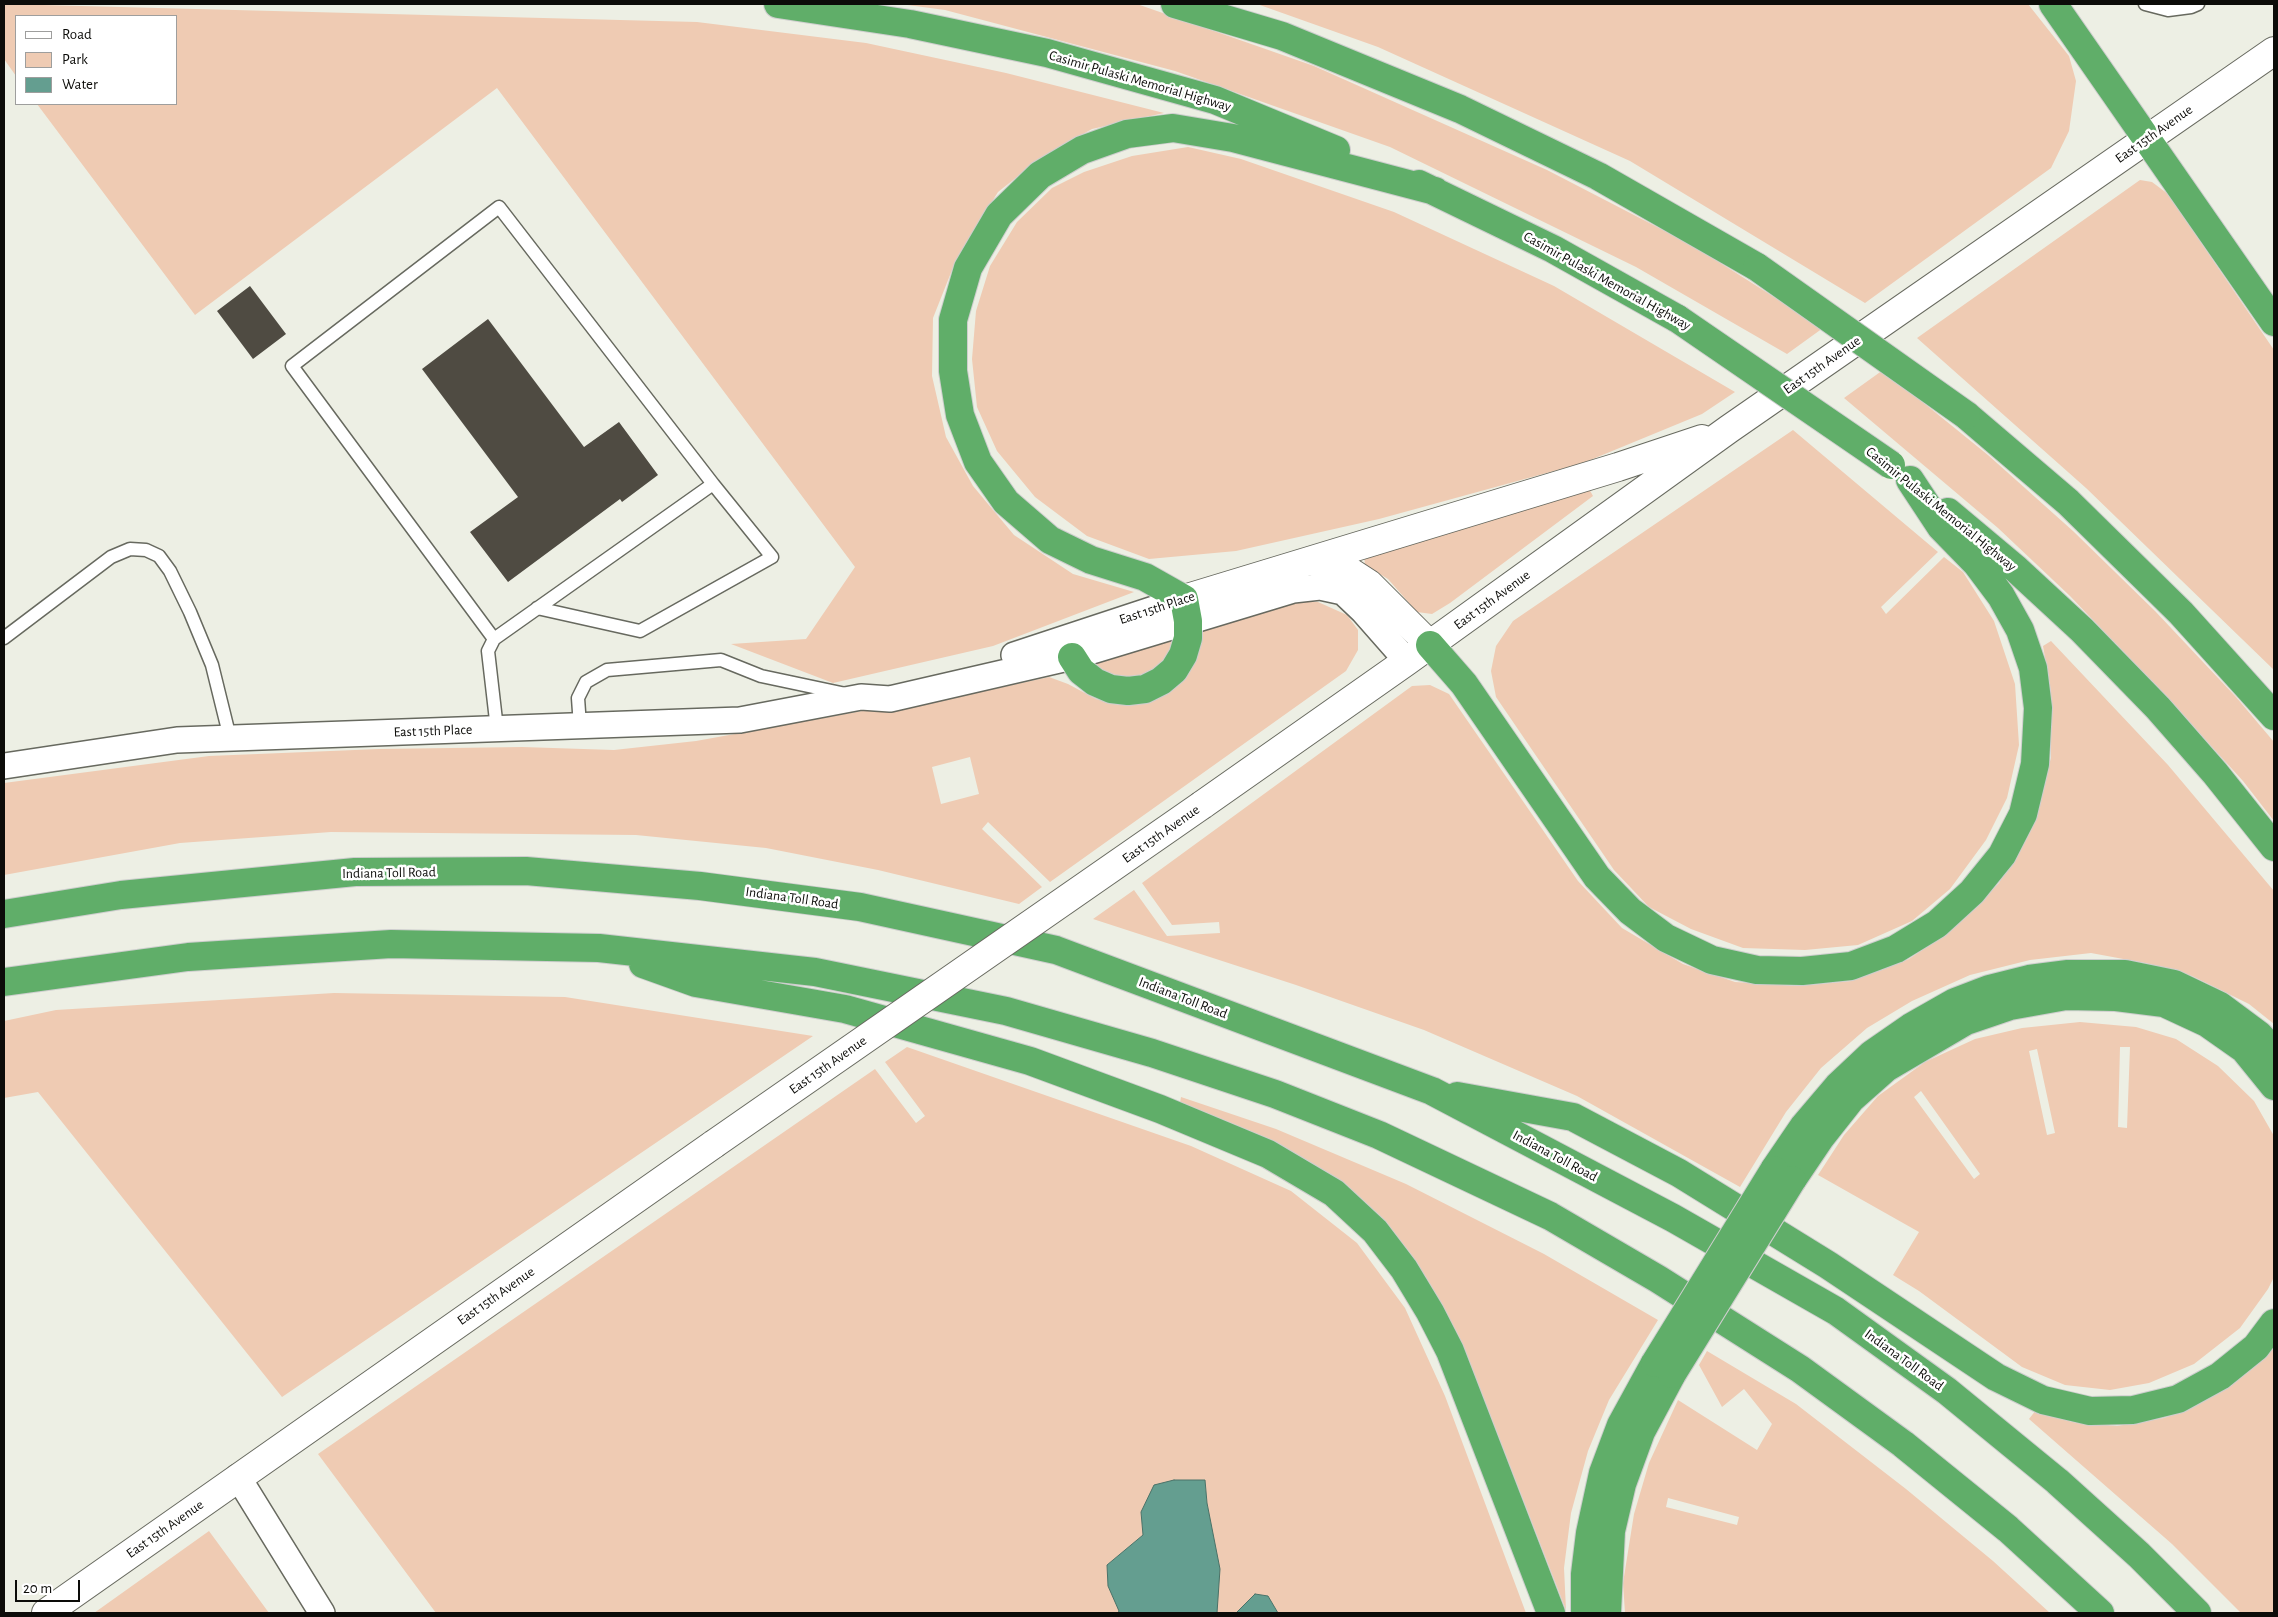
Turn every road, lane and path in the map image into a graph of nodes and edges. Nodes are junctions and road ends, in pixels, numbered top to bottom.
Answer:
1 (778, 4) edge
2 (1174, 4) edge
3 (2053, 4) edge
4 (2145, 4) edge
5 (2198, 4) edge
6 (2274, 51) edge
7 (2148, 138) junction
8 (1435, 190) junction
9 (2274, 322) edge
10 (1729, 429) junction
11 (1900, 472) junction
12 (713, 484) junction
13 (1309, 561) junction
14 (538, 608) junction
15 (1186, 610) junction
16 (4, 638) edge
17 (494, 639) junction
18 (1430, 645) junction
19 (1072, 657) junction
20 (1407, 661) junction
21 (861, 697) junction
22 (2274, 716) edge
23 (580, 726) junction
24 (497, 729) junction
25 (230, 738) junction
26 (4, 766) edge
27 (2274, 847) edge
28 (4, 914) edge
29 (599, 948) junction
30 (4, 982) edge
31 (2274, 1052) edge
32 (2274, 1086) edge
33 (1432, 1091) junction
34 (1783, 1175) junction
35 (2274, 1323) edge
36 (1663, 1368) junction
37 (238, 1477) junction
38 (46, 1613) edge
39 (322, 1613) edge
40 (1551, 1613) edge
41 (1585, 1613) edge
42 (1607, 1613) edge
43 (2100, 1613) edge
44 (2197, 1613) edge

1 - 8 highway, Casimir Pulaski Memorial Highway
2 - 22 highway, bridge
3 - 7 highway
4 - 5 lane
6 - 7 street, East 15th Avenue
7 - 9 highway
7 - 10 street, East 15th Avenue
8 - 11 highway, Casimir Pulaski Memorial Highway, bridge
8 - 15 highway
10 - 13 street
10 - 18 street, East 15th Avenue
11 - 18 highway
11 - 27 highway, Casimir Pulaski Memorial Highway
12 - 14 lane
12 - 14 lane
12 - 17 lane
13 - 15 street, East 15th Place
13 - 18 street, East 15th Place
14 - 17 lane
15 - 19 street, East 15th Place
15 - 19 highway
15 - 20 street, East 15th Place
15 - 21 street, East 15th Place
16 - 25 lane
17 - 24 lane
18 - 20 street, East 15th Avenue
19 - 21 street, East 15th Place
20 - 37 street, East 15th Avenue, bridge
21 - 23 street, East 15th Place
21 - 23 lane
23 - 24 street, East 15th Place
24 - 25 street, East 15th Place
25 - 26 street, East 15th Place
28 - 33 highway, Indiana Toll Road
29 - 30 highway
29 - 40 highway
29 - 43 highway
31 - 34 highway
32 - 34 highway
33 - 35 highway
33 - 44 highway, Indiana Toll Road
34 - 36 highway, bridge
36 - 41 highway
36 - 42 highway
37 - 38 street, East 15th Avenue
37 - 39 street

